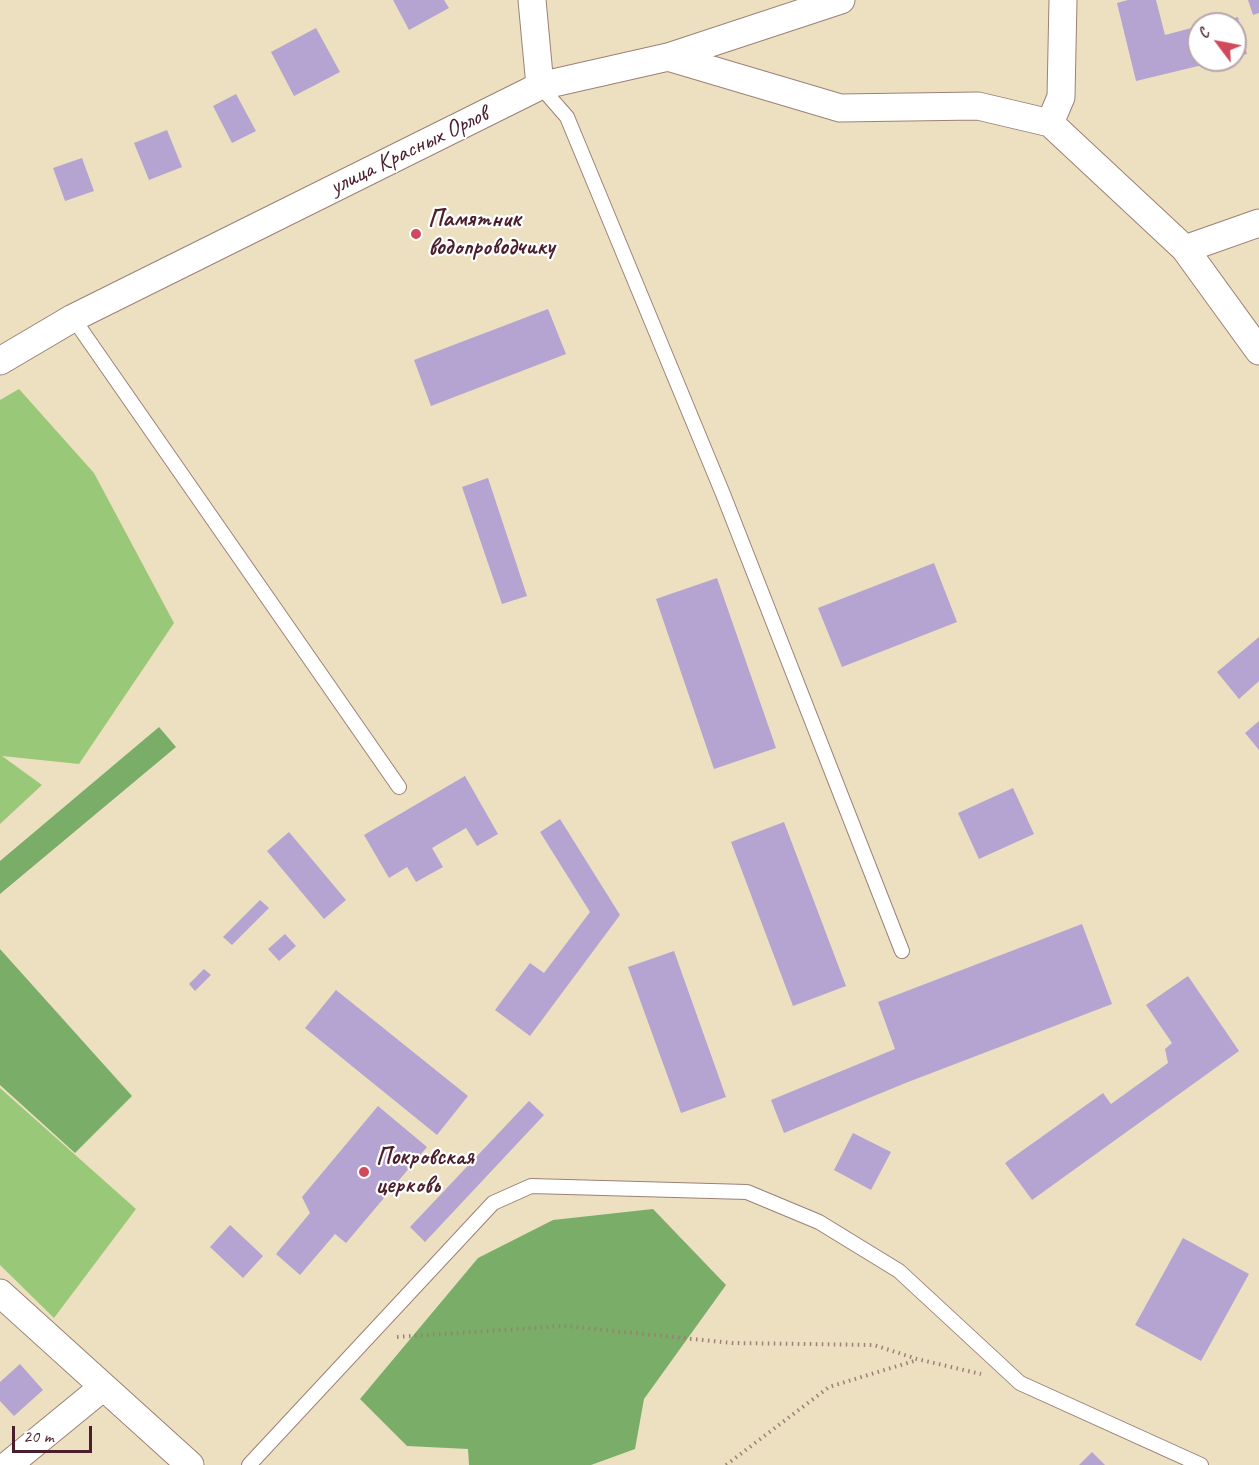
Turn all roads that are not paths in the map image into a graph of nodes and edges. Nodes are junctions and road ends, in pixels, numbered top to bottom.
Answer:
1 (532, 0) edge
2 (841, 0) edge
3 (1063, 0) edge
4 (668, 57) junction
5 (540, 86) junction
6 (1050, 123) junction
7 (1259, 223) edge
8 (1185, 249) junction
9 (73, 318) junction
10 (1259, 351) edge
11 (0, 361) edge
12 (399, 787) dead end
13 (902, 951) dead end
14 (0, 1293) edge
15 (102, 1388) junction
16 (8, 1465) edge
17 (190, 1465) edge
18 (249, 1465) edge
19 (1201, 1465) edge

1 - 5 street
2 - 4 street, улица Красных Орлов
3 - 6 lane
4 - 5 street, улица Красных Орлов
4 - 6 street
5 - 9 street, улица Красных Орлов
5 - 13 lane
6 - 8 street
7 - 8 street
8 - 10 street
9 - 11 street, улица Красных Орлов
9 - 12 lane
14 - 15 street
15 - 16 street
15 - 17 street
18 - 19 lane

